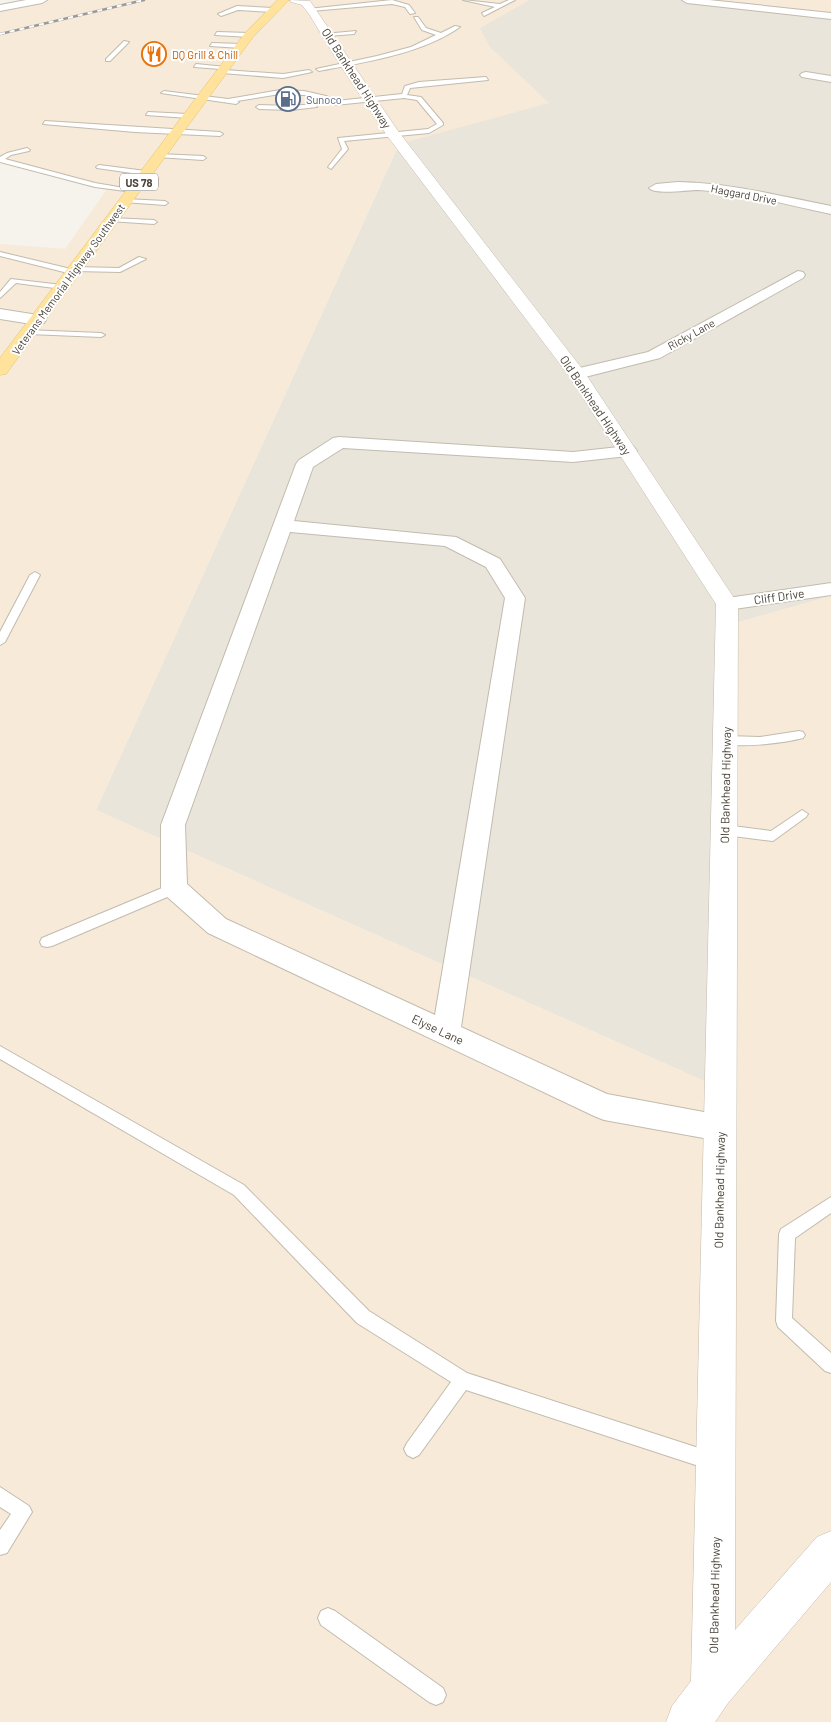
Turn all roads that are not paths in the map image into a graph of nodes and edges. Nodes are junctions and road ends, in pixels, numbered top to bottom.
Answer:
1 (42, 0) edge
2 (284, 0) edge
3 (465, 0) edge
4 (513, 0) edge
5 (688, 0) edge
6 (500, 6) junction
7 (0, 8) edge
8 (273, 10) junction
9 (221, 14) dead end
10 (312, 14) edge
11 (484, 14) dead end
12 (831, 16) edge
13 (457, 27) dead end
14 (354, 32) dead end
15 (217, 34) dead end
16 (442, 35) junction
17 (245, 40) junction
18 (126, 42) dead end
19 (400, 42) dead end
20 (212, 45) dead end
21 (413, 48) junction
22 (108, 60) dead end
23 (346, 65) junction
24 (196, 66) dead end
25 (319, 69) dead end
26 (223, 70) junction
27 (309, 72) dead end
28 (806, 75) dead end
29 (831, 79) edge
30 (486, 80) dead end
31 (164, 93) dead end
32 (404, 96) junction
33 (203, 97) junction
34 (230, 100) junction
35 (371, 100) junction
36 (239, 103) dead end
37 (314, 106) dead end
38 (259, 107) dead end
39 (148, 114) dead end
40 (188, 116) junction
41 (45, 123) dead end
42 (177, 131) junction
43 (220, 134) dead end
44 (394, 134) junction
45 (28, 150) dead end
46 (159, 156) junction
47 (203, 158) dead end
48 (0, 160) edge
49 (331, 166) dead end
50 (99, 167) dead end
51 (146, 173) junction
52 (656, 188) dead end
53 (129, 196) junction
54 (165, 202) dead end
55 (831, 210) edge
56 (111, 220) junction
57 (157, 222) dead end
58 (0, 254) edge
59 (142, 259) dead end
60 (73, 271) junction
61 (798, 275) dead end
62 (62, 287) junction
63 (0, 296) edge
64 (0, 314) edge
65 (33, 326) junction
66 (100, 336) dead end
67 (0, 370) edge
68 (577, 374) junction
69 (628, 451) junction
70 (283, 526) junction
71 (36, 575) dead end
72 (831, 589) edge
73 (727, 604) junction
74 (0, 642) edge
75 (799, 736) dead end
76 (726, 740) junction
77 (802, 814) dead end
78 (725, 830) junction
79 (174, 888) junction
80 (47, 942) dead end
81 (446, 1033) junction
82 (0, 1052) edge
83 (720, 1128) junction
84 (831, 1204) edge
85 (831, 1365) edge
86 (463, 1380) junction
87 (413, 1449) dead end
88 (716, 1462) junction
89 (0, 1496) edge
90 (0, 1546) edge
91 (826, 1567) edge
92 (328, 1618) dead end
93 (713, 1688) junction
94 (436, 1696) dead end
95 (688, 1722) edge

1 - 7 street
2 - 8 main road, Veterans Memorial Highway Southwest / US 78
3 - 6 lane
4 - 6 lane
5 - 12 street
6 - 11 lane
8 - 9 lane
8 - 17 main road, Veterans Memorial Highway Southwest / US 78
10 - 14 lane
10 - 16 lane
10 - 23 street, Old Bankhead Highway
13 - 16 lane
15 - 17 lane
16 - 21 lane
17 - 20 lane
17 - 26 main road, Veterans Memorial Highway Southwest / US 78
18 - 22 lane
19 - 21 lane
21 - 23 lane
23 - 25 lane
23 - 35 street, Old Bankhead Highway
24 - 26 lane
26 - 27 lane
26 - 33 main road, Veterans Memorial Highway Southwest / US 78
28 - 29 street
30 - 32 lane
31 - 33 lane
32 - 35 lane
32 - 44 lane
33 - 34 lane
33 - 40 main road, Veterans Memorial Highway Southwest / US 78
34 - 35 lane
34 - 36 lane
35 - 44 street, Old Bankhead Highway
37 - 38 lane
39 - 40 lane
40 - 42 main road, Veterans Memorial Highway Southwest / US 78
41 - 42 lane
42 - 43 lane
42 - 46 main road, Veterans Memorial Highway Southwest / US 78
44 - 49 lane
44 - 68 street, Old Bankhead Highway
45 - 48 lane
46 - 47 lane
46 - 51 main road, Veterans Memorial Highway Southwest / US 78
48 - 53 lane
50 - 51 lane
51 - 53 main road, Veterans Memorial Highway Southwest / US 78
52 - 55 street, Haggard Drive
53 - 54 lane
53 - 56 main road, Veterans Memorial Highway Southwest / US 78
56 - 57 lane
56 - 60 main road, Veterans Memorial Highway Southwest / US 78
58 - 60 lane
59 - 60 lane
60 - 62 main road, Veterans Memorial Highway Southwest / US 78
61 - 68 street, Ricky Lane
62 - 63 lane
62 - 65 main road, Veterans Memorial Highway Southwest / US 78
64 - 65 street
65 - 66 lane
65 - 67 main road, Veterans Memorial Highway Southwest / US 78
68 - 69 street, Old Bankhead Highway
69 - 70 street
69 - 73 street, Old Bankhead Highway
70 - 79 street
70 - 81 street
71 - 74 lane
72 - 73 street, Cliff Drive
73 - 76 street, Old Bankhead Highway
75 - 76 lane
76 - 78 street, Old Bankhead Highway
77 - 78 lane
78 - 83 street, Old Bankhead Highway
79 - 80 lane
79 - 81 street, Elyse Lane
81 - 83 street, Elyse Lane
82 - 86 lane
83 - 88 street, Old Bankhead Highway
84 - 85 lane
86 - 87 lane
86 - 88 lane
88 - 93 street, Old Bankhead Highway
89 - 90 lane
91 - 93 street
92 - 94 lane
93 - 95 street

